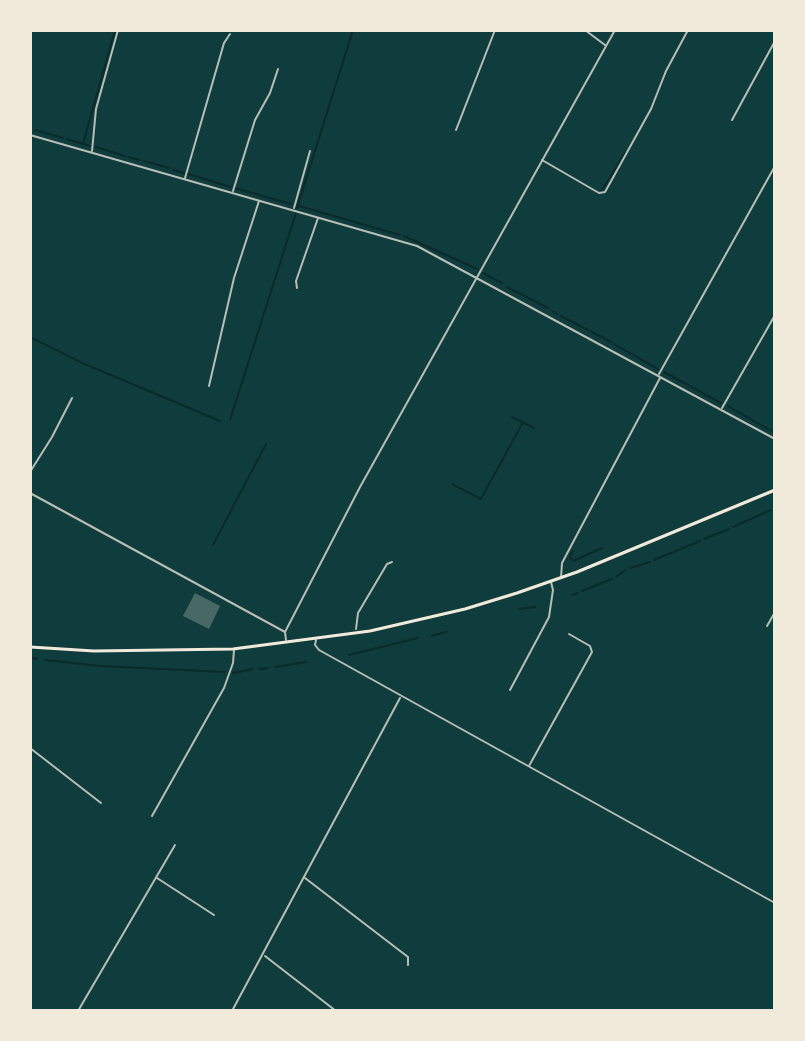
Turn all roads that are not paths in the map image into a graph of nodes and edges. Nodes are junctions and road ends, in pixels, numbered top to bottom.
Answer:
1 (118, 30) edge
2 (495, 30) edge
3 (585, 30) edge
4 (615, 30) edge
5 (688, 30) edge
6 (230, 34) dead end
7 (775, 41) edge
8 (606, 45) junction
9 (278, 69) dead end
10 (732, 120) dead end
11 (456, 130) dead end
12 (30, 135) edge
13 (310, 151) dead end
14 (92, 152) junction
15 (541, 160) junction
16 (775, 166) edge
17 (774, 174) edge
18 (185, 179) junction
19 (232, 193) junction
20 (259, 200) junction
21 (294, 210) junction
22 (319, 217) junction
23 (477, 277) junction
24 (297, 288) dead end
25 (775, 315) edge
26 (660, 376) junction
27 (209, 386) dead end
28 (72, 398) dead end
29 (720, 410) junction
30 (775, 439) edge
31 (30, 472) edge
32 (775, 490) edge
33 (30, 493) edge
34 (392, 562) dead end
35 (561, 578) junction
36 (551, 581) junction
37 (775, 612) edge
38 (767, 626) dead end
39 (356, 629) dead end
40 (285, 632) junction
41 (569, 634) dead end
42 (316, 640) junction
43 (287, 643) junction
44 (30, 647) edge
45 (233, 649) junction
46 (510, 690) dead end
47 (401, 696) junction
48 (30, 748) edge
49 (529, 767) junction
50 (101, 803) dead end
51 (152, 816) dead end
52 (175, 845) dead end
53 (304, 877) junction
54 (156, 878) junction
55 (775, 903) edge
56 (214, 915) dead end
57 (263, 954) junction
58 (408, 965) dead end
59 (78, 1011) edge
60 (232, 1011) edge
61 (336, 1011) edge

1 - 14 street
2 - 11 street
3 - 8 street
4 - 8 street
5 - 15 street
6 - 18 street
7 - 10 street
8 - 15 street
9 - 19 street
12 - 14 street
13 - 21 street
14 - 18 street
15 - 23 street
16 - 17 street
17 - 26 street
18 - 19 street
19 - 20 street
20 - 21 street
20 - 27 street
21 - 22 street
22 - 23 street
22 - 24 street
23 - 26 street
23 - 40 street
25 - 29 street
26 - 29 street
26 - 35 street
28 - 31 street
29 - 30 street
32 - 35 main road
33 - 40 street
34 - 39 street
35 - 36 main road
36 - 42 main road
36 - 46 street
37 - 38 street
40 - 43 street
41 - 49 street
42 - 43 main road
42 - 47 street
43 - 45 main road
44 - 45 main road
45 - 51 street
47 - 49 street
47 - 53 street
48 - 50 street
49 - 55 street
52 - 54 street
53 - 57 street
53 - 58 street
54 - 56 street
54 - 59 street
57 - 60 street
57 - 61 street

